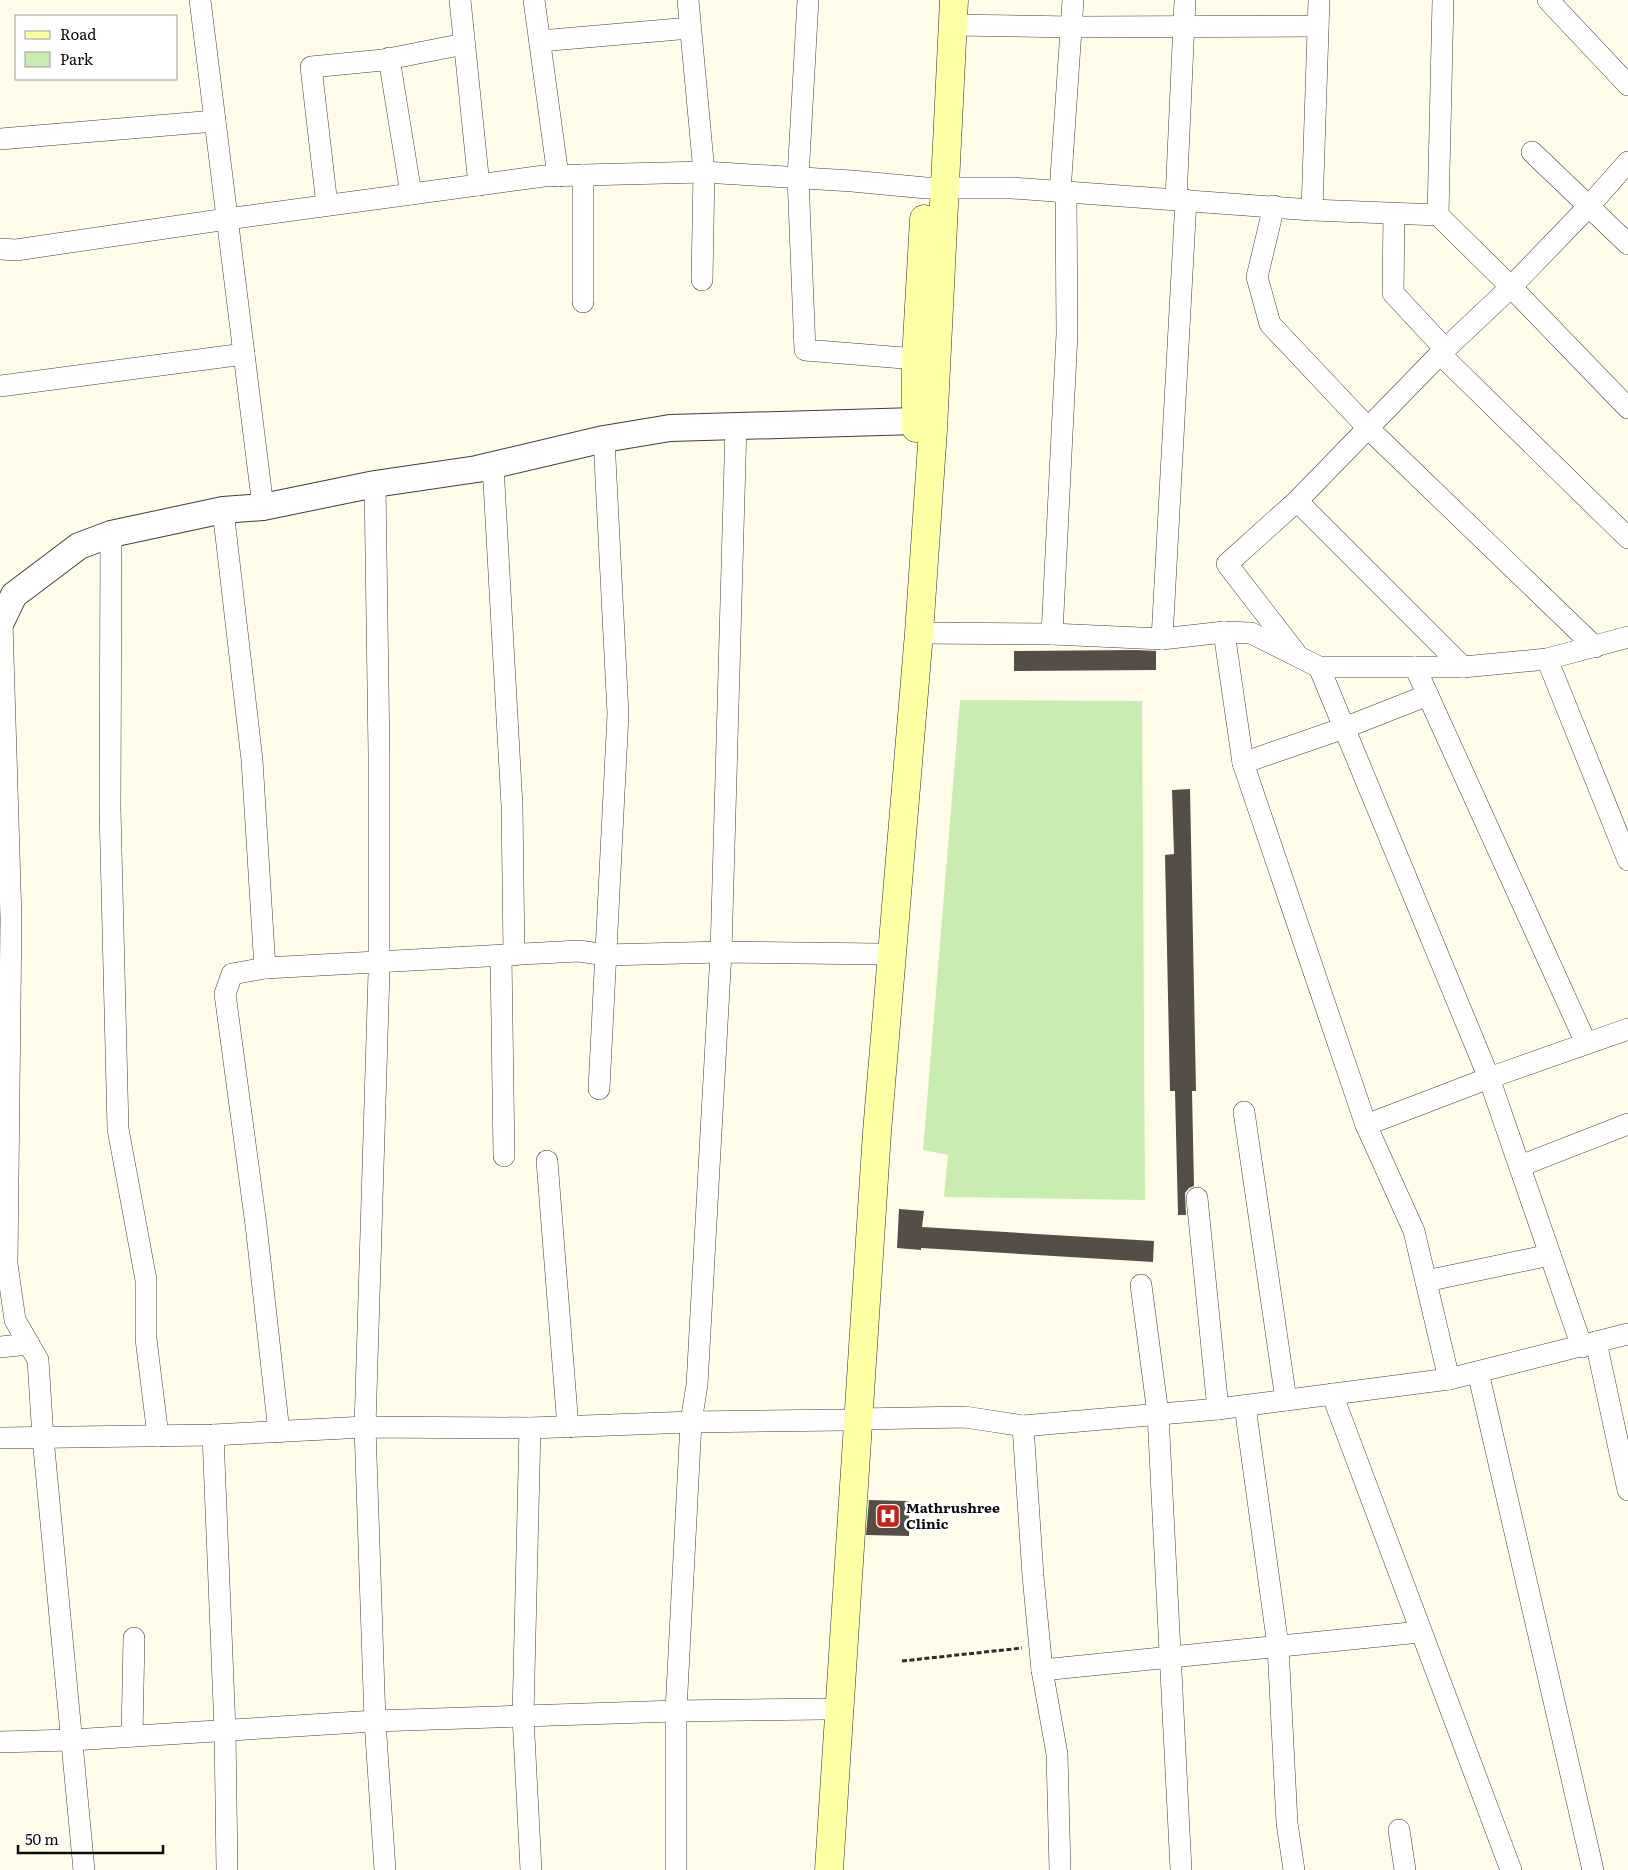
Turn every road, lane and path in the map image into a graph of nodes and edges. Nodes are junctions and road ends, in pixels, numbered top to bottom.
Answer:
1 (200, 0) edge
2 (460, 0) edge
3 (534, 0) edge
4 (688, 0) edge
5 (808, 0) edge
6 (936, 0) edge
7 (1073, 0) edge
8 (1186, 0) edge
9 (1319, 0) edge
10 (1443, 0) edge
11 (1548, 0) edge
12 (953, 12) edge
13 (1184, 26) junction
14 (1318, 26) junction
15 (1072, 27) junction
16 (690, 28) junction
17 (540, 41) junction
18 (464, 44) junction
19 (389, 58) junction
20 (1628, 85) edge
21 (215, 121) junction
22 (0, 139) edge
23 (1532, 152) dead end
24 (1628, 162) edge
25 (704, 172) junction
26 (583, 175) junction
27 (558, 176) junction
28 (798, 177) junction
29 (479, 185) junction
30 (935, 188) junction
31 (1063, 192) junction
32 (411, 194) junction
33 (1181, 200) junction
34 (1590, 205) junction
35 (326, 206) junction
36 (1274, 206) junction
37 (1312, 210) junction
38 (1394, 214) junction
39 (1438, 215) junction
40 (227, 219) junction
41 (1628, 244) edge
42 (0, 249) edge
43 (702, 280) dead end
44 (1511, 287) junction
45 (583, 302) dead end
46 (1442, 352) junction
47 (244, 354) junction
48 (916, 359) junction
49 (0, 386) edge
50 (1628, 408) edge
51 (916, 421) junction
52 (736, 426) junction
53 (1368, 428) junction
54 (604, 439) junction
55 (493, 466) junction
56 (375, 484) junction
57 (1297, 502) junction
58 (263, 507) junction
59 (223, 510) junction
60 (111, 534) junction
61 (1628, 538) edge
62 (1, 623) edge
63 (1224, 632) junction
64 (919, 633) junction
65 (1052, 634) junction
66 (1628, 637) edge
67 (1162, 639) junction
68 (1595, 647) junction
69 (1298, 655) junction
70 (1547, 658) junction
71 (1319, 667) junction
72 (1415, 667) junction
73 (1463, 667) junction
74 (1428, 695) junction
75 (1344, 728) junction
76 (1243, 763) junction
77 (1628, 860) edge
78 (721, 952) junction
79 (878, 954) junction
80 (507, 955) junction
81 (606, 956) junction
82 (379, 962) junction
83 (265, 968) junction
84 (1628, 1029) edge
85 (5, 1041) edge
86 (1586, 1043) junction
87 (1489, 1078) junction
88 (599, 1089) dead end
89 (1244, 1112) dead end
90 (1628, 1124) edge
91 (1366, 1125) junction
92 (504, 1156) dead end
93 (547, 1161) dead end
94 (1520, 1166) junction
95 (1197, 1198) dead end
96 (1550, 1255) junction
97 (1426, 1281) junction
98 (1141, 1284) dead end
99 (1628, 1334) edge
100 (29, 1344) junction
101 (1589, 1344) junction
102 (0, 1347) edge
103 (1478, 1372) junction
104 (1449, 1379) junction
105 (1332, 1394) junction
106 (1286, 1400) junction
107 (1245, 1406) junction
108 (1218, 1409) junction
109 (1158, 1414) junction
110 (852, 1420) junction
111 (691, 1422) junction
112 (1023, 1426) junction
113 (365, 1427) junction
114 (568, 1427) junction
115 (530, 1428) junction
116 (279, 1432) junction
117 (213, 1435) junction
118 (158, 1436) junction
119 (0, 1438) edge
120 (43, 1438) junction
121 (1628, 1490) edge
122 (1420, 1632) junction
123 (134, 1638) dead end
124 (1040, 1646) junction
125 (1278, 1646) junction
126 (1170, 1657) junction
127 (902, 1661) dead end
128 (1042, 1670) junction
129 (824, 1709) junction
130 (676, 1711) junction
131 (523, 1716) junction
132 (375, 1721) junction
133 (224, 1730) junction
134 (132, 1736) junction
135 (72, 1740) junction
136 (0, 1742) edge
137 (1399, 1830) dead end
138 (84, 1870) edge
139 (226, 1870) edge
140 (385, 1870) edge
141 (531, 1870) edge
142 (676, 1870) edge
143 (813, 1870) edge
144 (829, 1870) edge
145 (1060, 1870) edge
146 (1181, 1870) edge
147 (1294, 1870) edge
148 (1405, 1870) edge
149 (1511, 1870) edge
150 (1594, 1870) edge

1 - 21 street
2 - 18 street
3 - 17 street
4 - 16 street
5 - 28 street
6 - 30 main road
7 - 15 street
8 - 13 street
9 - 14 street
10 - 39 street
11 - 20 street
12 - 15 street
12 - 30 main road
13 - 14 street
13 - 15 street
13 - 33 street
14 - 37 street
15 - 31 street
16 - 17 street
16 - 25 street
17 - 27 street
18 - 19 street
18 - 29 street
19 - 32 street
19 - 35 street
21 - 22 street
21 - 40 street
23 - 34 street
24 - 34 street
25 - 26 street
25 - 28 street
25 - 43 street
26 - 27 street
26 - 45 street
27 - 29 street
28 - 30 street
28 - 48 street
29 - 32 street
30 - 31 street
30 - 48 main road
30 - 64 main road
31 - 33 street
31 - 65 street
32 - 35 street
33 - 36 street
33 - 67 street
34 - 41 street
34 - 44 street
35 - 40 street
36 - 37 street
36 - 53 street
37 - 38 street
38 - 39 street
38 - 46 street
39 - 44 street
40 - 42 street
40 - 47 street
44 - 46 street
44 - 50 street
46 - 53 street
46 - 61 street
47 - 49 street
47 - 58 street
48 - 51 main road
51 - 52 street
51 - 79 main road
52 - 54 street
52 - 78 street
53 - 57 street
53 - 68 street
54 - 55 street
54 - 81 street
55 - 56 street
55 - 80 street
56 - 58 street
56 - 82 street
57 - 69 street
57 - 73 street
58 - 59 street
59 - 60 street
59 - 83 street
60 - 62 street
60 - 118 street
62 - 85 street
63 - 67 street
63 - 69 street
63 - 76 street
64 - 65 street
64 - 110 main road
65 - 67 street
66 - 68 street
68 - 70 street
69 - 71 street
70 - 73 street
70 - 77 street
71 - 72 street
71 - 75 street
72 - 73 street
72 - 74 street
74 - 75 street
74 - 86 street
75 - 76 street
75 - 87 street
76 - 91 street
78 - 79 street
78 - 81 street
78 - 111 street
79 - 110 main road
80 - 81 street
80 - 82 street
80 - 92 street
81 - 88 street
82 - 83 street
82 - 113 street
83 - 116 street
84 - 86 street
85 - 100 street
86 - 87 street
87 - 91 street
87 - 94 street
89 - 106 street
90 - 94 street
91 - 97 street
93 - 114 street
94 - 96 street
95 - 108 street
96 - 97 street
96 - 101 street
97 - 104 street
98 - 109 street
99 - 101 street
100 - 102 street
100 - 120 street
101 - 103 street
101 - 121 street
103 - 104 street
103 - 150 street
104 - 105 street
105 - 106 street
105 - 122 street
106 - 107 street
107 - 108 street
107 - 125 street
108 - 109 street
109 - 112 street
109 - 126 street
110 - 111 street
110 - 112 street
110 - 129 main road
110 - 144 main road
111 - 114 street
111 - 130 street
112 - 124 street
113 - 115 street
113 - 116 street
113 - 132 street
114 - 115 street
115 - 131 street
116 - 117 street
117 - 118 street
117 - 133 street
118 - 120 street
119 - 120 street
120 - 135 street
122 - 125 street
122 - 149 street
123 - 134 street
124 - 127 path
124 - 128 street
125 - 126 street
125 - 147 street
126 - 128 street
126 - 146 street
128 - 145 street
129 - 130 street
129 - 143 main road
130 - 131 street
130 - 142 street
131 - 132 street
131 - 141 street
132 - 133 street
132 - 140 street
133 - 134 street
133 - 139 street
134 - 135 street
135 - 136 street
135 - 138 street
137 - 148 street

